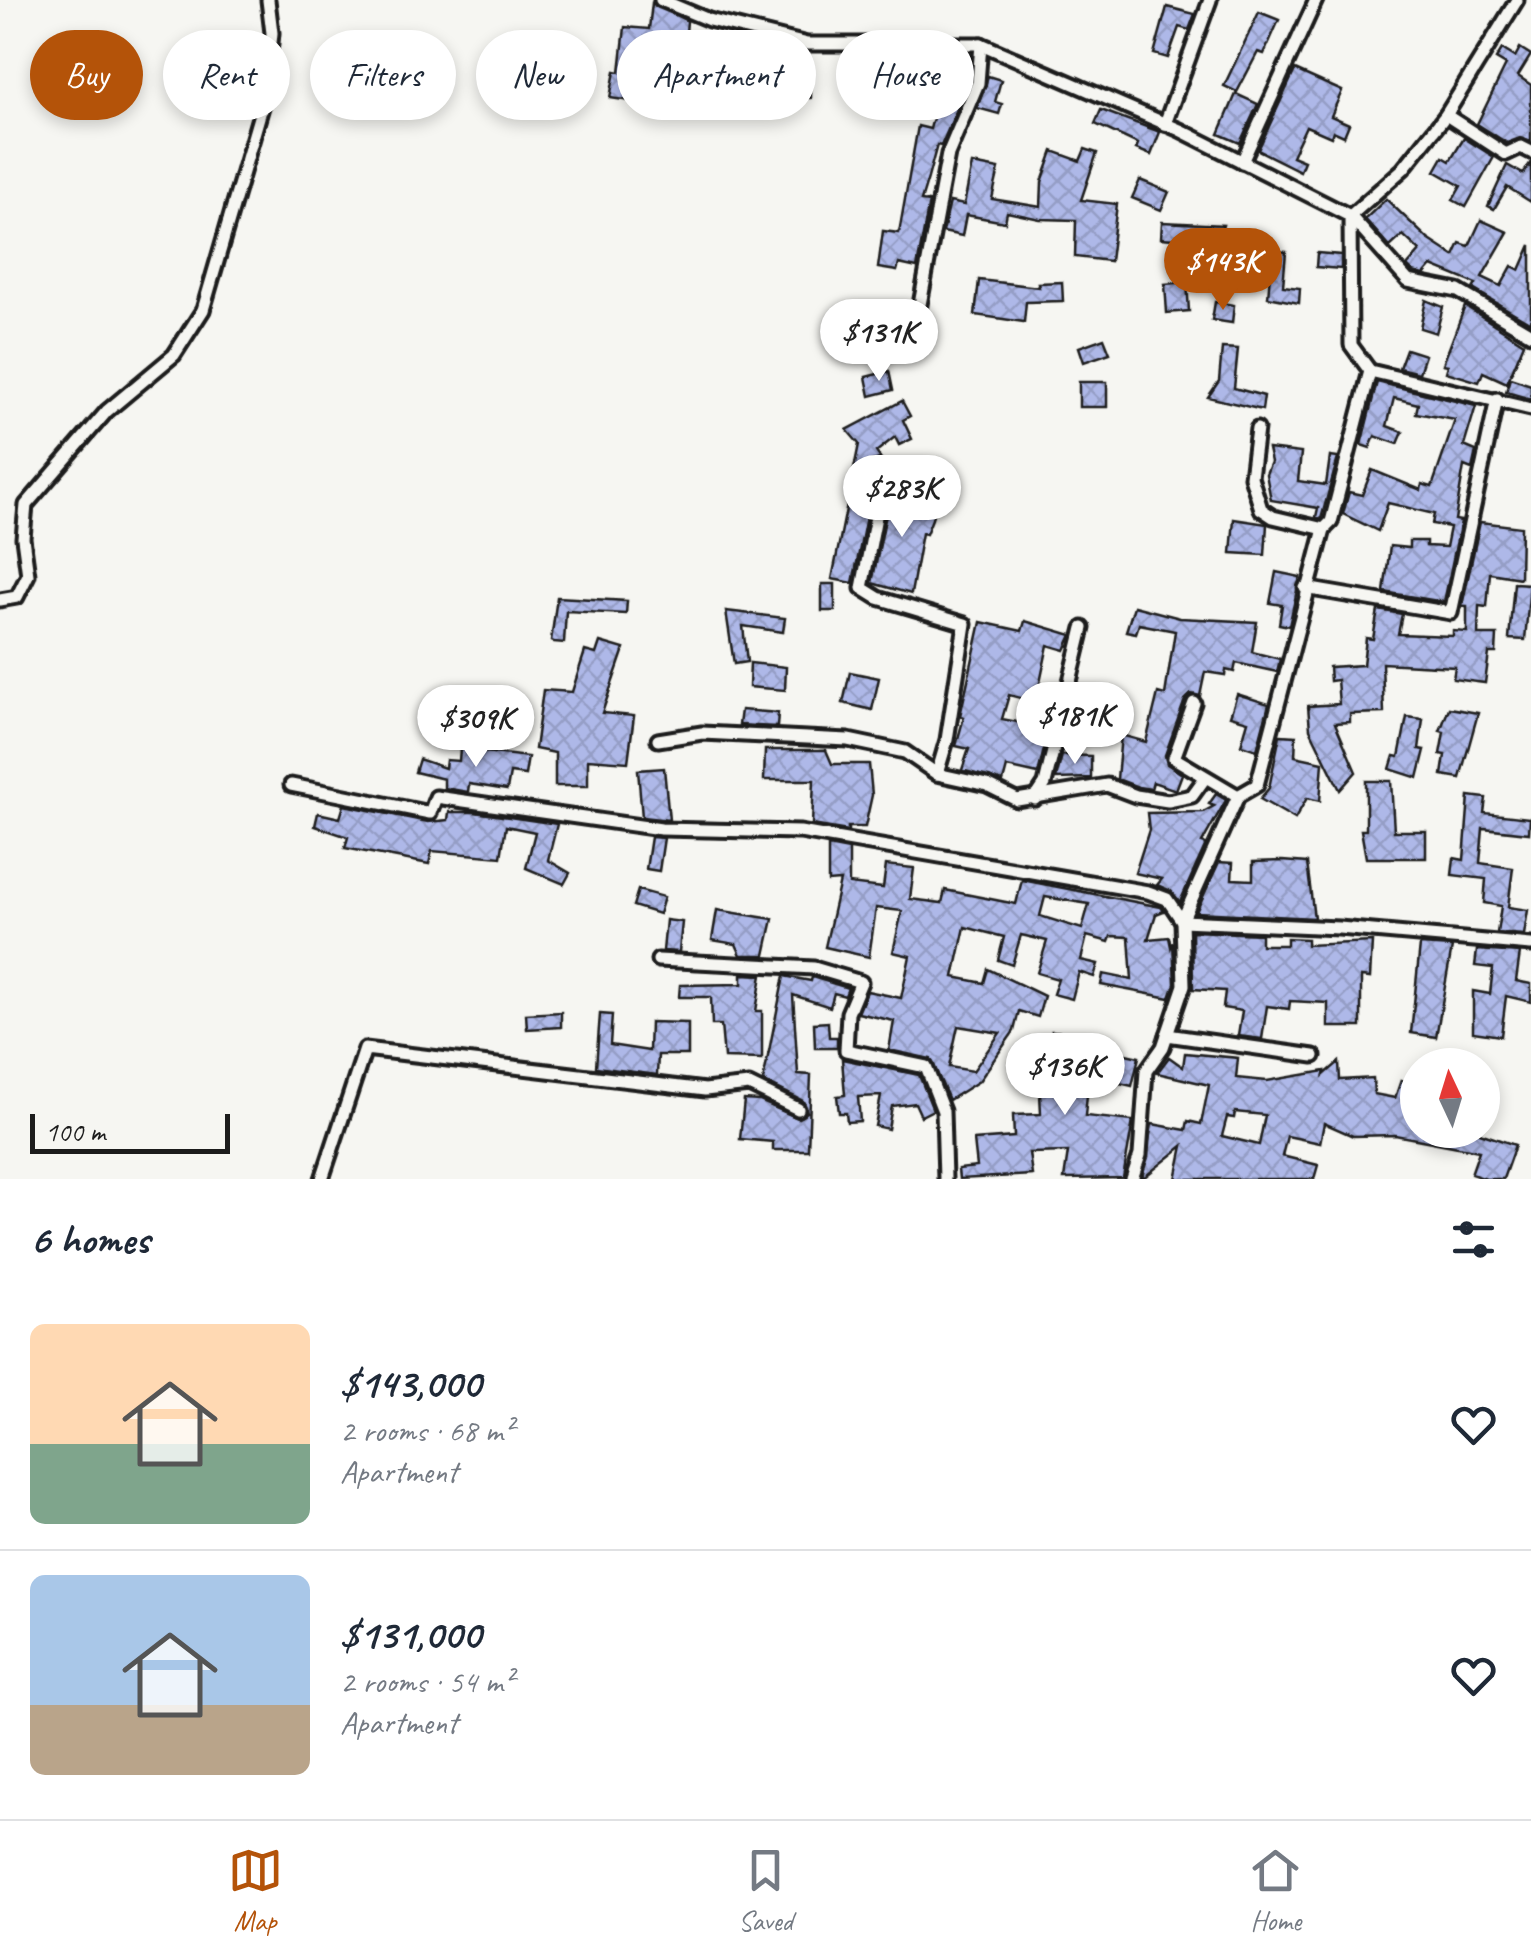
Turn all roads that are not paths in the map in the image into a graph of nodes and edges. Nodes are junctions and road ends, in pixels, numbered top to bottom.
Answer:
1 (268, 0) edge
2 (661, 0) edge
3 (1210, 0) edge
4 (1316, 0) edge
5 (1517, 0) edge
6 (980, 44) junction
7 (1446, 114) junction
8 (1165, 124) junction
9 (1531, 152) edge
10 (1242, 162) junction
11 (1350, 216) junction
12 (919, 310) dead end
13 (1531, 334) edge
14 (1370, 372) junction
15 (1496, 399) junction
16 (1531, 409) edge
17 (1257, 429) dead end
18 (879, 468) dead end
19 (1324, 529) junction
20 (1305, 588) junction
21 (0, 600) edge
22 (1083, 628) dead end
23 (1194, 703) dead end
24 (658, 740) dead end
25 (937, 774) junction
26 (1204, 778) junction
27 (291, 784) dead end
28 (1238, 796) junction
29 (1035, 799) junction
30 (1182, 921) junction
31 (1531, 945) edge
32 (658, 960) dead end
33 (1167, 1035) junction
34 (1314, 1056) dead end
35 (798, 1108) dead end
36 (322, 1179) edge
37 (944, 1179) edge
38 (1132, 1179) edge

1 - 21 street
2 - 6 street
3 - 8 street
4 - 10 street
5 - 7 street
6 - 8 street
6 - 12 street
7 - 9 street
7 - 11 street
8 - 10 street
10 - 11 street
11 - 13 street
11 - 14 street
14 - 15 street
14 - 19 street
15 - 16 street
15 - 20 street
17 - 19 street
18 - 25 street
19 - 20 street
20 - 28 street
22 - 29 street
23 - 26 street
24 - 25 street
25 - 29 street
26 - 28 street
26 - 29 street
27 - 30 street
28 - 30 street
30 - 31 street
30 - 33 street
32 - 37 street
33 - 34 street
33 - 38 street
35 - 36 street

